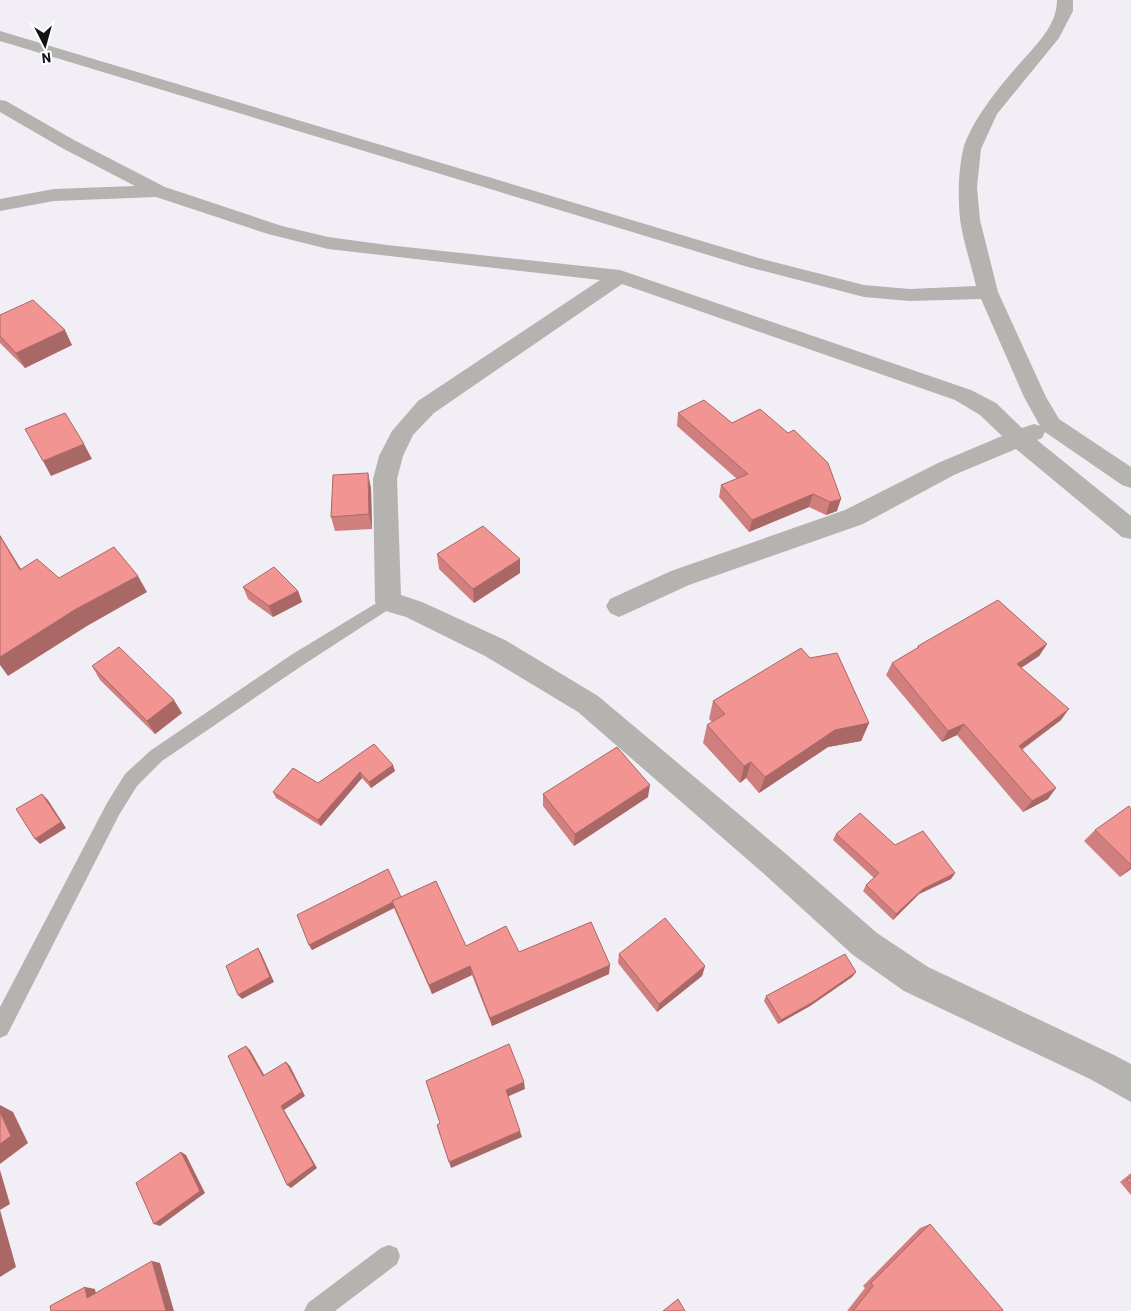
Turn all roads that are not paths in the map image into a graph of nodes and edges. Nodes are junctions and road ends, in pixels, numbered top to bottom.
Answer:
1 (1065, 0) edge
2 (0, 36) edge
3 (0, 105) edge
4 (158, 191) junction
5 (0, 205) edge
6 (620, 276) junction
7 (988, 292) junction
8 (1051, 424) junction
9 (1020, 438) junction
10 (1131, 479) edge
11 (1131, 530) edge
12 (388, 602) junction
13 (619, 606) dead end
14 (0, 1028) edge
15 (1131, 1084) edge
16 (389, 1256) dead end
17 (316, 1311) edge

1 - 7 street
2 - 7 street
3 - 4 street
4 - 5 street
4 - 6 street
6 - 9 street
6 - 12 street
7 - 8 street
8 - 9 street
8 - 10 street
9 - 11 street
9 - 13 street
12 - 14 lane
12 - 15 street
16 - 17 lane

